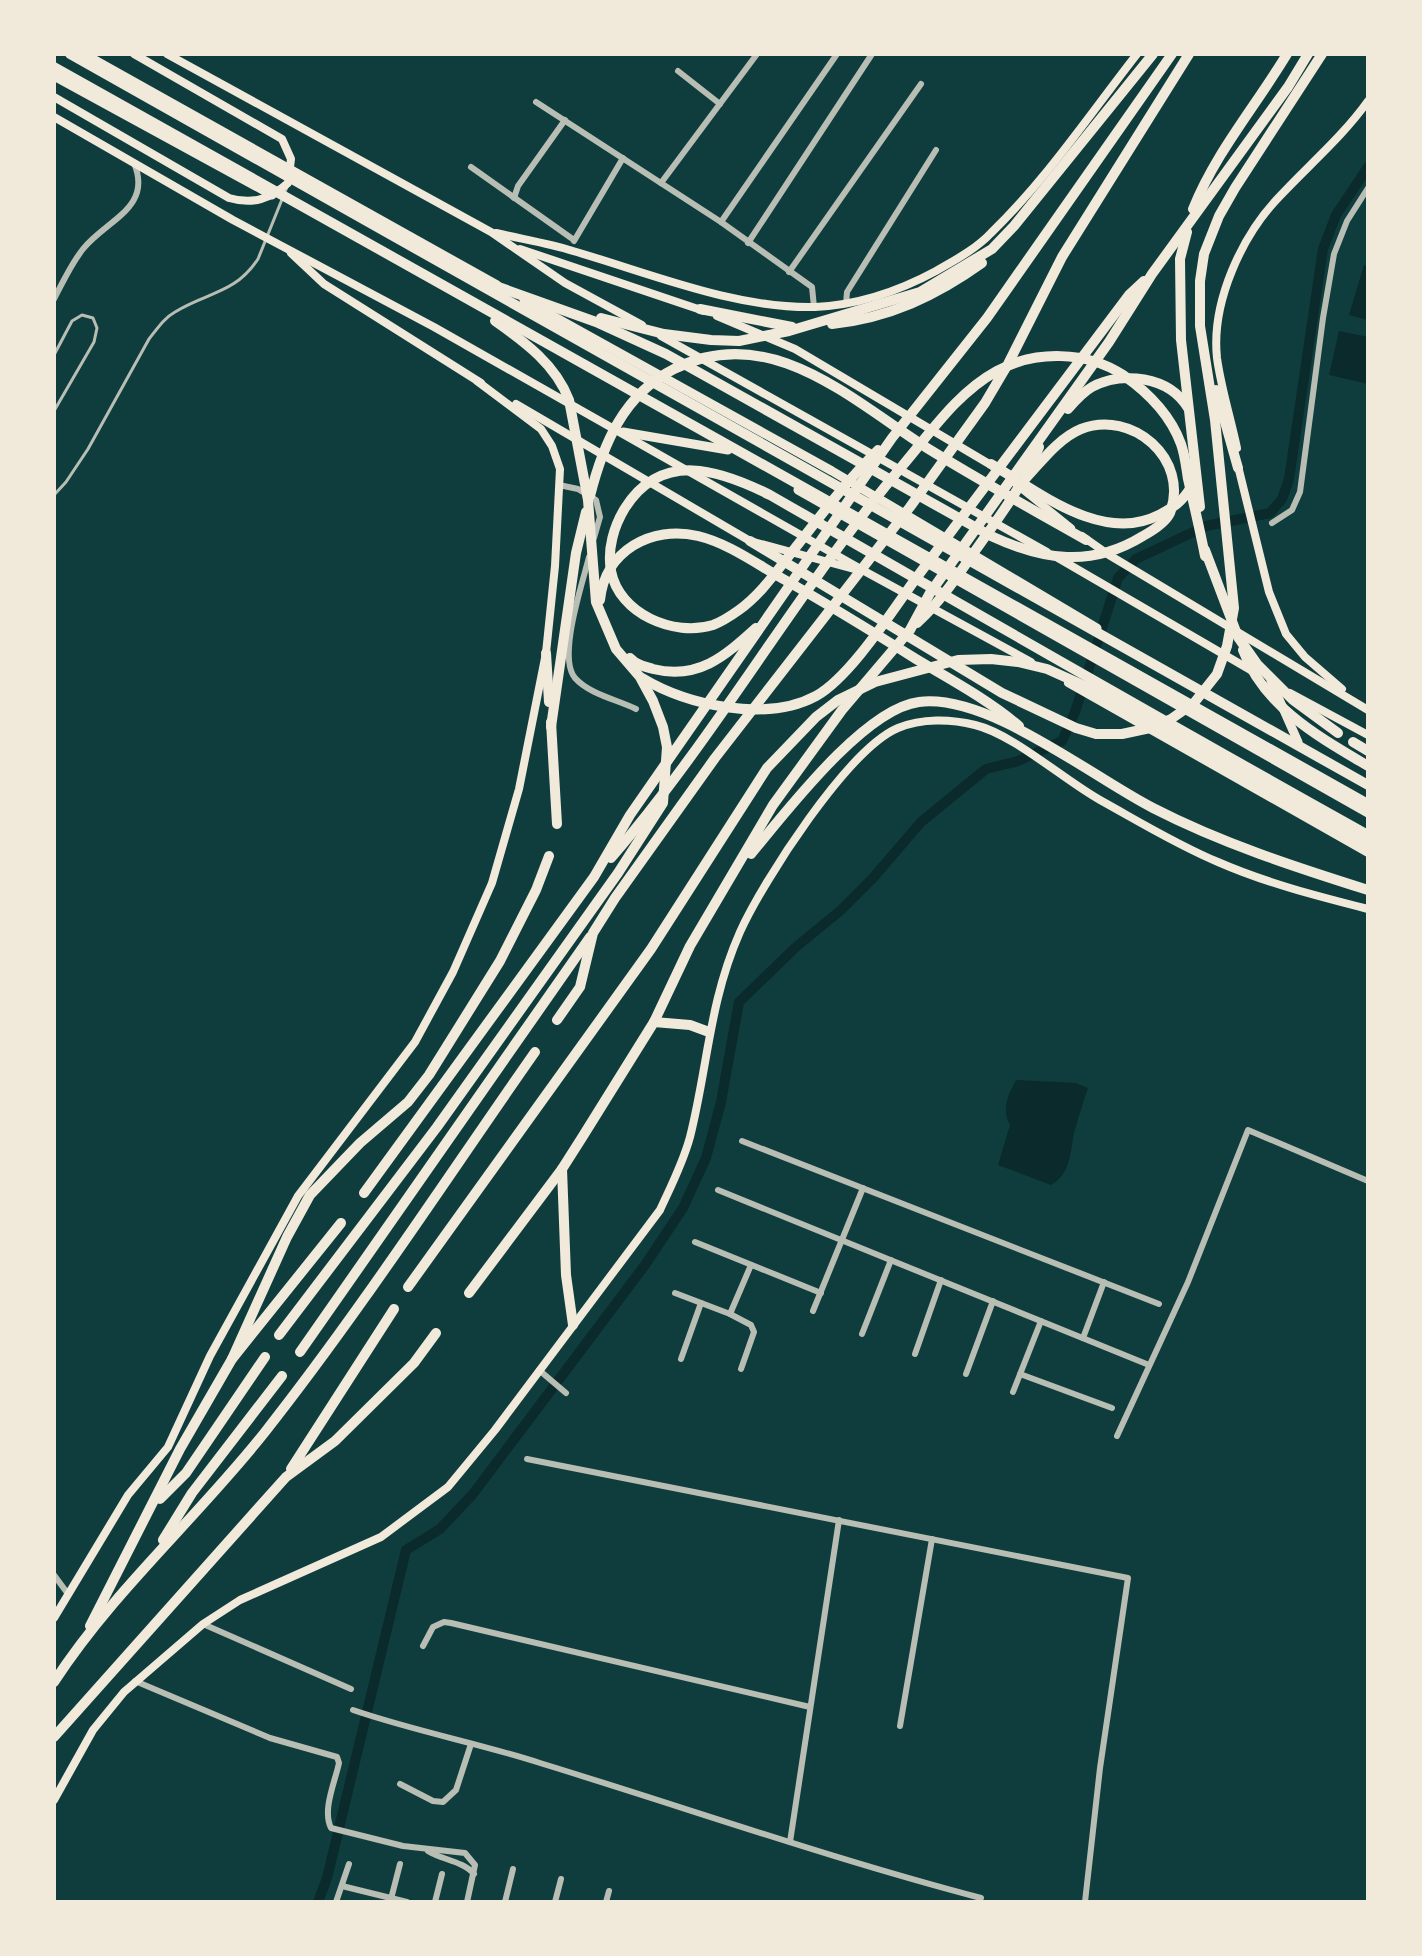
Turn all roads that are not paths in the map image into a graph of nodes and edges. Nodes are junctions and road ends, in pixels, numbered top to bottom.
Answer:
1 (70, 54) edge
2 (84, 54) edge
3 (134, 54) edge
4 (167, 54) edge
5 (757, 54) edge
6 (837, 54) edge
7 (872, 54) edge
8 (1137, 54) edge
9 (1155, 54) edge
10 (1172, 54) edge
11 (1189, 54) edge
12 (1287, 54) edge
13 (1308, 54) edge
14 (1322, 54) edge
15 (54, 67) edge
16 (678, 71) dead end
17 (54, 76) edge
18 (921, 84) dead end
19 (54, 97) edge
20 (1368, 101) edge
21 (536, 102) dead end
22 (720, 104) junction
23 (54, 117) edge
24 (565, 120) junction
25 (936, 150) dead end
26 (623, 158) junction
27 (134, 163) junction
28 (471, 167) dead end
29 (288, 183) junction
30 (661, 183) junction
31 (1368, 188) edge
32 (514, 198) junction
33 (721, 222) junction
34 (491, 232) junction
35 (574, 240) junction
36 (748, 243) junction
37 (282, 244) junction
38 (510, 245) junction
39 (569, 249) junction
40 (789, 272) junction
41 (463, 274) junction
42 (1152, 274) junction
43 (455, 292) junction
44 (54, 299) edge
45 (846, 304) junction
46 (814, 307) junction
47 (700, 309) junction
48 (567, 311) junction
49 (1200, 326) junction
50 (54, 355) edge
51 (477, 381) junction
52 (54, 411) edge
53 (623, 432) junction
54 (892, 438) junction
55 (728, 450) junction
56 (991, 464) junction
57 (1238, 468) junction
58 (1026, 478) junction
59 (559, 485) junction
60 (54, 495) edge
61 (1272, 523) dead end
62 (1086, 540) junction
63 (750, 541) junction
64 (1205, 556) junction
65 (866, 572) junction
66 (768, 617) junction
67 (910, 630) junction
68 (1238, 637) junction
69 (546, 653) junction
70 (640, 677) junction
71 (1271, 681) junction
72 (1364, 707) edge
73 (636, 709) dead end
74 (551, 727) junction
75 (1026, 732) junction
76 (1338, 733) dead end
77 (1368, 735) edge
78 (1298, 742) junction
79 (1353, 742) dead end
80 (1368, 751) edge
81 (1368, 766) edge
82 (1368, 783) edge
83 (1368, 804) edge
84 (1368, 813) edge
85 (557, 824) dead end
86 (1368, 835) edge
87 (1368, 845) edge
88 (1368, 853) edge
89 (549, 856) dead end
90 (594, 877) junction
91 (732, 877) junction
92 (1368, 890) edge
93 (1368, 909) edge
94 (593, 933) junction
95 (557, 1020) dead end
96 (654, 1022) junction
97 (709, 1032) junction
98 (535, 1052) dead end
99 (742, 1141) dead end
100 (562, 1169) junction
101 (1368, 1181) edge
102 (863, 1188) junction
103 (718, 1190) dead end
104 (364, 1193) dead end
105 (341, 1223) dead end
106 (842, 1240) junction
107 (695, 1242) dead end
108 (891, 1260) junction
109 (751, 1265) junction
110 (941, 1280) junction
111 (1104, 1282) junction
112 (408, 1287) dead end
113 (469, 1293) dead end
114 (675, 1293) dead end
115 (821, 1293) junction
116 (993, 1301) junction
117 (701, 1303) junction
118 (1159, 1304) dead end
119 (394, 1309) dead end
120 (813, 1311) dead end
121 (730, 1314) junction
122 (1041, 1321) junction
123 (573, 1325) junction
124 (436, 1333) dead end
125 (862, 1334) dead end
126 (279, 1335) dead end
127 (1083, 1338) junction
128 (300, 1352) dead end
129 (915, 1354) dead end
130 (265, 1357) dead end
131 (232, 1359) junction
132 (681, 1359) dead end
133 (1149, 1365) junction
134 (741, 1369) dead end
135 (539, 1370) junction
136 (966, 1374) dead end
137 (1020, 1374) junction
138 (282, 1376) dead end
139 (1013, 1392) dead end
140 (566, 1393) dead end
141 (1112, 1408) dead end
142 (1117, 1436) dead end
143 (527, 1459) dead end
144 (286, 1477) junction
145 (153, 1506) junction
146 (839, 1520) junction
147 (932, 1539) junction
148 (152, 1559) junction
149 (54, 1575) edge
150 (68, 1594) junction
151 (54, 1618) edge
152 (203, 1624) junction
153 (82, 1642) junction
154 (423, 1646) dead end
155 (135, 1681) junction
156 (54, 1682) edge
157 (351, 1689) dead end
158 (810, 1707) junction
159 (355, 1711) dead end
160 (900, 1726) dead end
161 (54, 1737) edge
162 (471, 1744) junction
163 (400, 1784) dead end
164 (54, 1800) edge
165 (790, 1842) junction
166 (425, 1849) junction
167 (349, 1864) dead end
168 (400, 1864) dead end
169 (513, 1869) dead end
170 (442, 1874) dead end
171 (474, 1875) junction
172 (561, 1879) dead end
173 (342, 1886) junction
174 (609, 1891) dead end
175 (981, 1898) dead end
176 (390, 1900) edge
177 (336, 1902) edge
178 (407, 1902) edge
179 (435, 1902) edge
180 (467, 1902) edge
181 (505, 1902) edge
182 (555, 1902) edge
183 (606, 1902) edge
184 (1085, 1902) edge

1 - 41 highway
2 - 78 highway
3 - 29 main road
4 - 34 main road
5 - 22 street
6 - 33 street
7 - 36 street
8 - 45 main road
9 - 47 highway
9 - 48 highway
10 - 54 highway
11 - 94 highway
12 - 64 highway
13 - 42 highway
14 - 49 highway
15 - 43 highway
16 - 22 street
17 - 55 highway
18 - 40 street
19 - 29 main road
20 - 57 main road
21 - 24 street
22 - 30 street
23 - 27 main road
24 - 26 street
24 - 32 street
25 - 45 street
26 - 30 street
26 - 35 street
27 - 37 main road
27 - 44 street
28 - 32 street
29 - 60 lane
30 - 33 street
31 - 61 street
32 - 35 street
33 - 36 street
34 - 38 main road
34 - 39 main road
35 - 39 street
36 - 40 street
37 - 51 main road
37 - 53 main road
38 - 47 main road
38 - 71 main road
39 - 46 main road
40 - 46 street
41 - 48 highway
41 - 82 highway
42 - 67 highway
42 - 70 highway
43 - 70 highway
43 - 83 highway
45 - 46 main road
47 - 56 main road
48 - 58 highway
49 - 57 highway
49 - 63 highway
50 - 52 lane
51 - 59 main road
51 - 63 main road
53 - 55 highway
53 - 65 main road
54 - 66 highway
54 - 86 highway
55 - 84 highway
56 - 58 highway
56 - 62 main road
57 - 72 main road
58 - 67 highway
59 - 69 main road
59 - 73 street
62 - 72 main road
62 - 74 highway
63 - 65 main road
64 - 68 highway
64 - 90 highway
65 - 88 main road
66 - 75 highway
66 - 90 highway
67 - 91 highway
68 - 76 highway
68 - 81 highway
69 - 74 highway
69 - 150 main road
70 - 126 highway
71 - 77 main road
71 - 78 highway
74 - 85 highway
75 - 91 highway
75 - 92 highway
78 - 82 highway
79 - 80 highway
87 - 112 highway
89 - 131 highway
90 - 104 highway
91 - 96 highway
93 - 97 main road
94 - 95 highway
94 - 128 highway
96 - 97 highway
96 - 100 highway
97 - 123 main road
98 - 148 highway
99 - 102 street
100 - 113 highway
100 - 123 highway
101 - 133 street
102 - 106 street
102 - 111 street
103 - 106 street
105 - 131 highway
106 - 108 street
106 - 115 street
107 - 109 street
108 - 110 street
108 - 125 street
109 - 115 street
109 - 121 street
110 - 116 street
110 - 129 street
111 - 118 street
111 - 127 street
114 - 117 street
115 - 120 street
116 - 122 street
116 - 136 street
117 - 121 street
117 - 132 street
119 - 144 highway
121 - 134 street
122 - 127 street
122 - 137 street
123 - 135 main road
124 - 144 highway
127 - 133 street
130 - 145 highway
131 - 145 highway
133 - 142 street
135 - 140 street
135 - 152 main road
137 - 139 street
137 - 141 street
138 - 148 highway
143 - 146 street
144 - 161 highway
145 - 153 highway
146 - 147 street
146 - 158 street
147 - 160 street
147 - 184 street
148 - 153 highway
149 - 150 street
150 - 151 main road
152 - 155 main road
152 - 157 street
153 - 156 highway
154 - 158 street
155 - 164 main road
155 - 166 street
158 - 165 street
159 - 162 street
162 - 163 street
162 - 165 street
165 - 175 street
166 - 171 street
166 - 171 street
167 - 173 street
168 - 176 street
169 - 181 street
170 - 179 street
171 - 180 street
172 - 182 street
173 - 176 street
173 - 177 street
174 - 183 street
176 - 178 street

